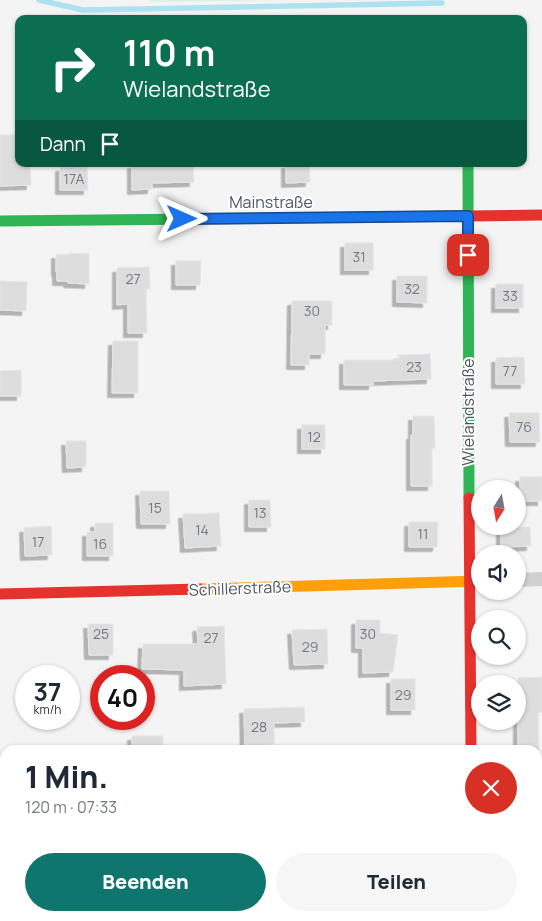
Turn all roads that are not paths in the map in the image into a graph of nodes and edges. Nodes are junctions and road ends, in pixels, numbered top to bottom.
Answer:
1 (468, 167) edge
2 (542, 215) edge
3 (468, 216) junction
4 (0, 221) edge
5 (474, 545) edge
6 (542, 579) edge
7 (526, 580) edge
8 (471, 581) edge
9 (0, 594) edge
10 (474, 600) edge
11 (472, 745) edge

1 - 3 street, Wielandstraße
2 - 3 street, Mainstraße
3 - 4 street, Mainstraße
3 - 5 street, Wielandstraße
6 - 7 street
8 - 9 street, Schillerstraße
10 - 11 street, Wielandstraße

